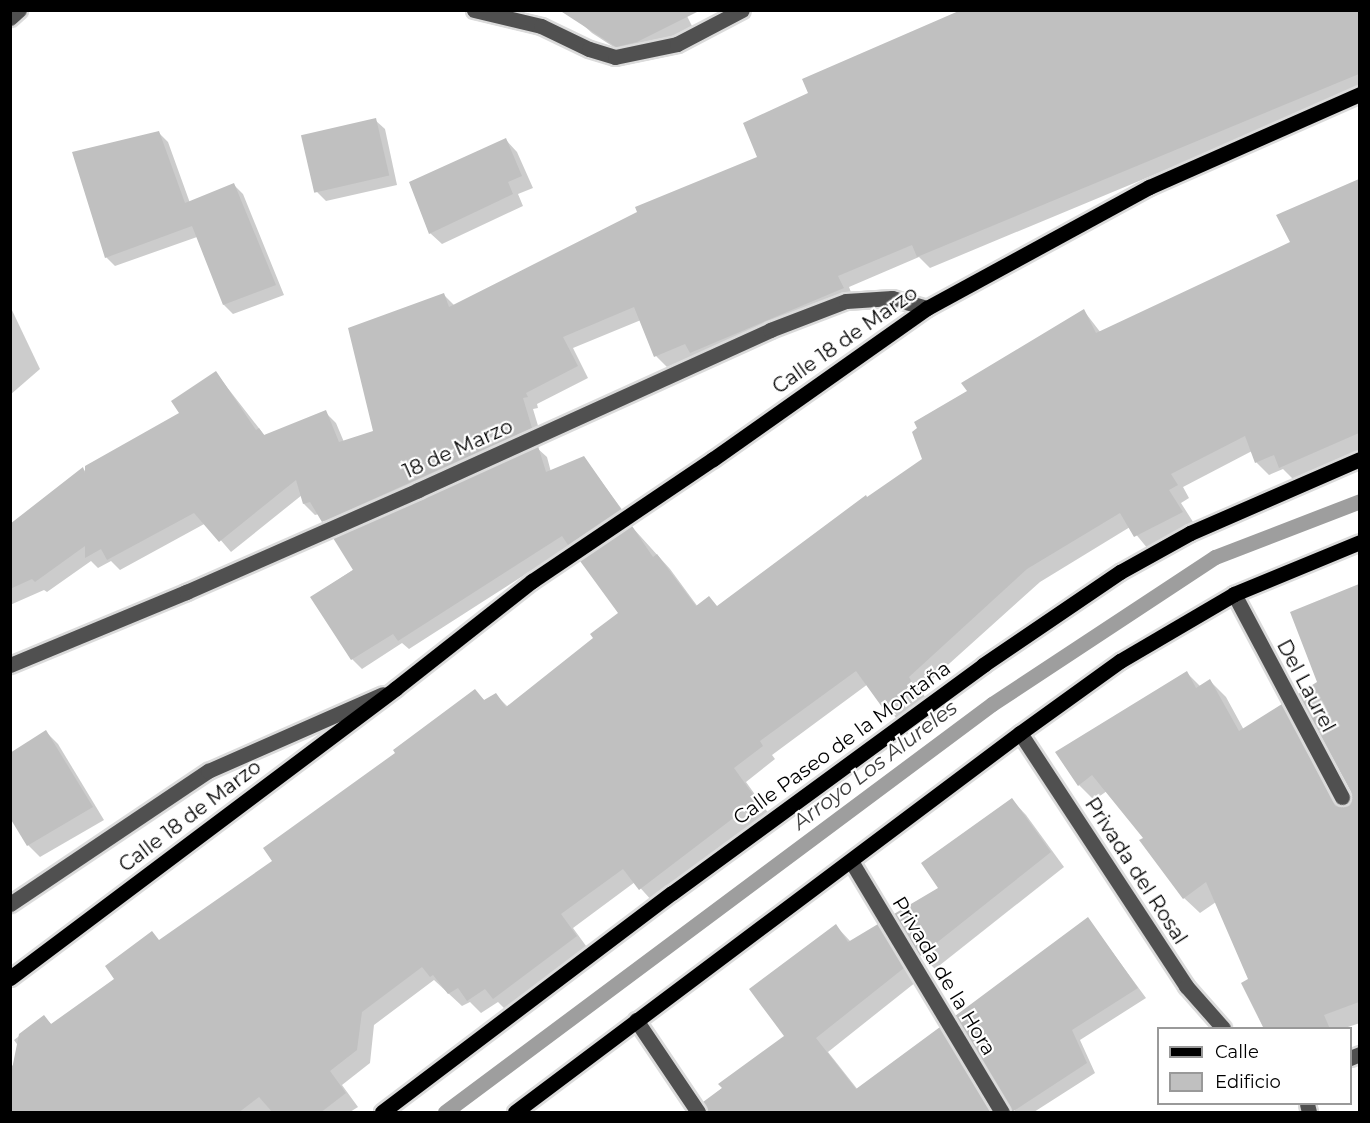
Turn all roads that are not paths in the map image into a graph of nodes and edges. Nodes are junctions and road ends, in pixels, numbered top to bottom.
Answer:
1 (20, 10) edge
2 (474, 10) edge
3 (742, 10) edge
4 (10, 18) edge
5 (1359, 94) edge
6 (927, 308) junction
7 (1359, 459) edge
8 (1359, 542) edge
9 (1234, 594) junction
10 (10, 665) edge
11 (396, 688) junction
12 (1020, 733) junction
13 (1342, 797) dead end
14 (850, 861) junction
15 (10, 904) edge
16 (10, 978) edge
17 (636, 1020) junction
18 (1220, 1027) edge
19 (382, 1113) edge
20 (515, 1113) edge
21 (698, 1113) edge
22 (1002, 1113) edge

1 - 4 street
2 - 3 street
5 - 6 main road, Calle 18 de Marzo
6 - 10 street, 18 de Marzo
6 - 11 main road, Calle 18 de Marzo
7 - 19 main road, Calle Paseo de la Montaña
8 - 9 main road
9 - 12 main road
9 - 13 street, Del Laurel
11 - 15 street, Calle 18 de Marzo
11 - 16 main road, Calle 18 de Marzo
12 - 14 main road
12 - 18 street, Privada del Rosal
14 - 17 main road
14 - 22 street, Privada de la Hora
17 - 20 main road
17 - 21 street

